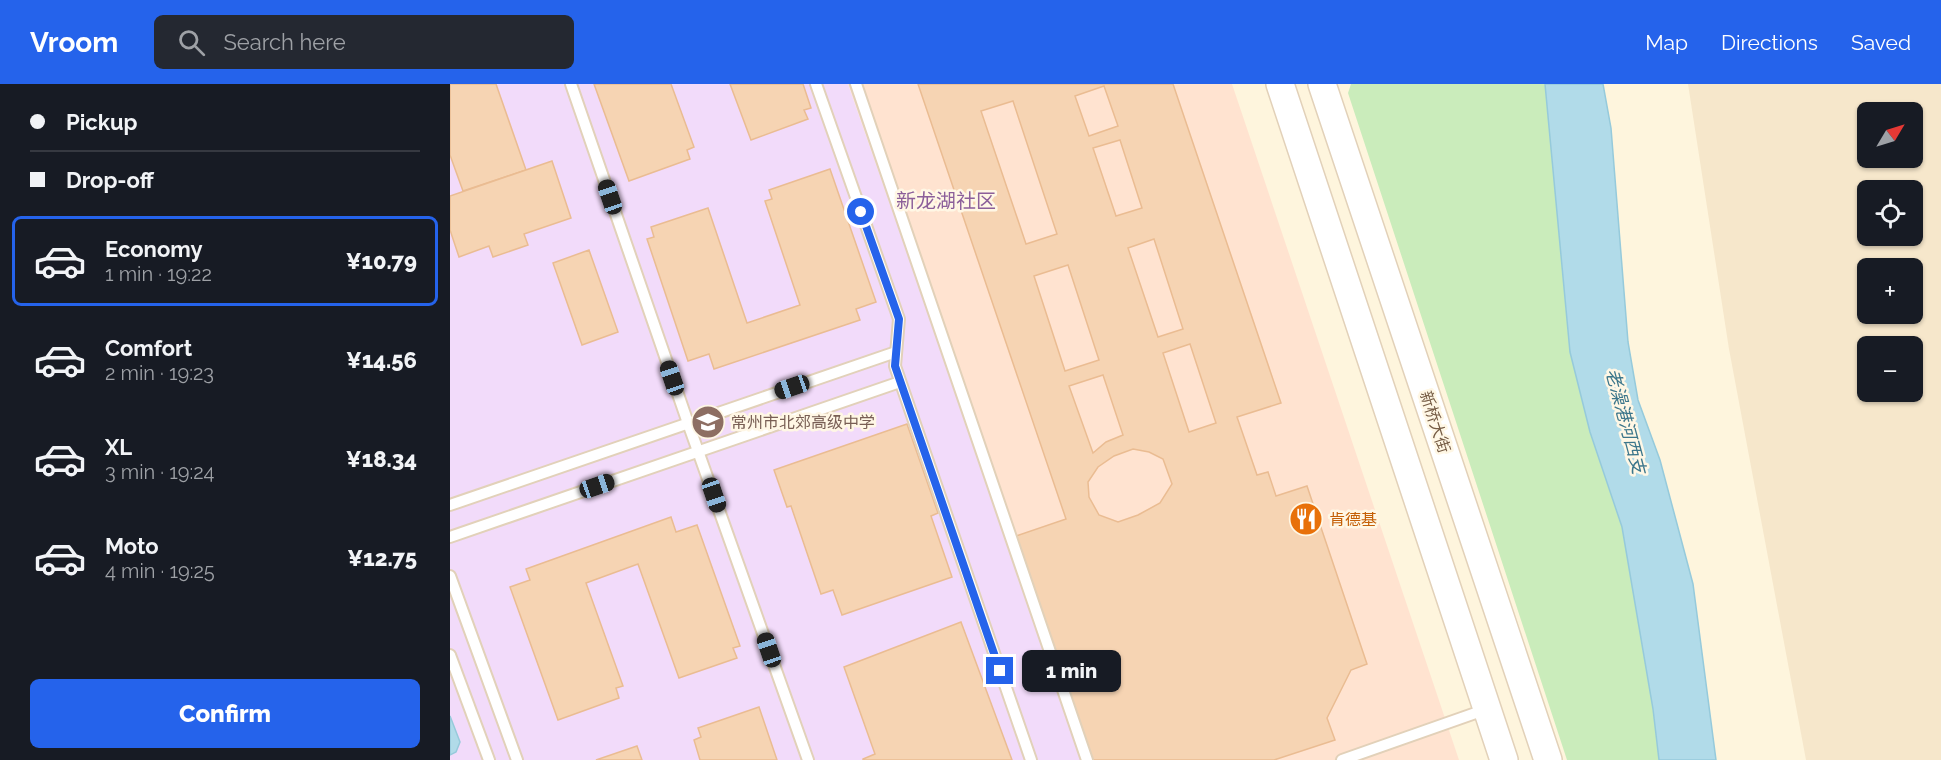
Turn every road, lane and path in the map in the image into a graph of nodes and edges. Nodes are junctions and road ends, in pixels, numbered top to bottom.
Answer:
1 (571, 84) edge
2 (816, 84) edge
3 (856, 84) edge
4 (1280, 84) edge
5 (1322, 84) edge
6 (896, 352) junction
7 (900, 382) junction
8 (688, 423) junction
9 (699, 451) junction
10 (450, 505) edge
11 (450, 537) edge
12 (450, 576) edge
13 (450, 655) edge
14 (1487, 709) junction
15 (489, 760) edge
16 (517, 760) edge
17 (808, 760) edge
18 (1031, 760) edge
19 (1088, 760) edge
20 (1342, 760) edge
21 (1504, 760) edge
22 (1548, 760) edge

1 - 8 lane
2 - 6 lane
3 - 19 lane
4 - 14 street
5 - 22 street, 新桥大街
6 - 7 lane
6 - 8 lane
7 - 9 lane
7 - 18 lane
8 - 9 lane
8 - 10 lane
9 - 11 lane
9 - 17 lane
12 - 16 lane
13 - 15 lane
14 - 20 lane
14 - 21 street

